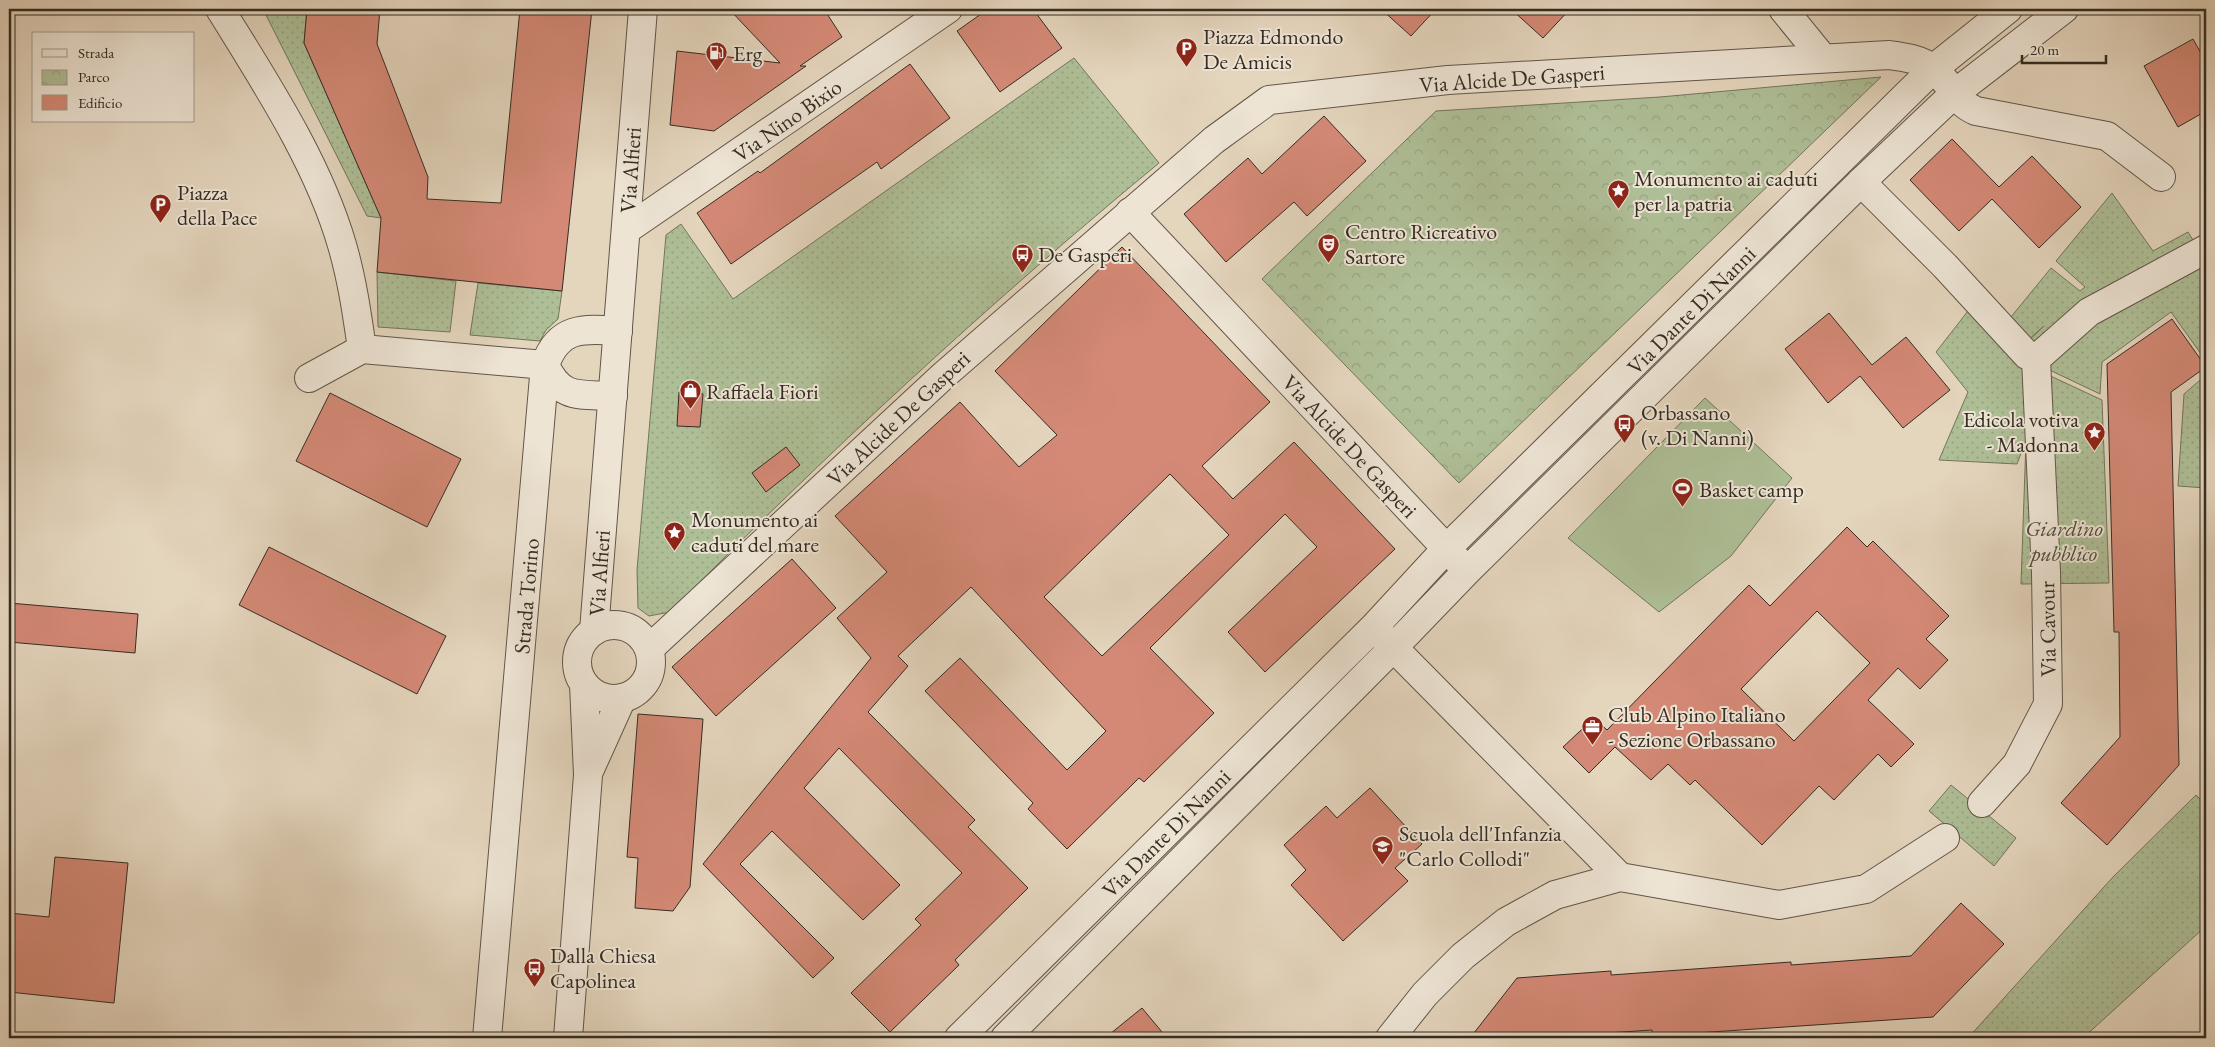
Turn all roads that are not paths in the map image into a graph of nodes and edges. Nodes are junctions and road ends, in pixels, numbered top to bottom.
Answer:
1 (220, 9) edge
2 (643, 9) edge
3 (948, 9) edge
4 (1783, 9) edge
5 (2008, 9) edge
6 (2064, 9) edge
7 (1822, 57) junction
8 (1933, 69) junction
9 (1954, 94) junction
10 (2161, 177) dead end
11 (1861, 182) junction
12 (1130, 212) junction
13 (626, 230) junction
14 (2204, 256) edge
15 (618, 331) junction
16 (362, 350) junction
17 (2027, 355) dead end
18 (545, 365) junction
19 (309, 378) dead end
20 (613, 396) junction
21 (1446, 549) junction
22 (1467, 570) junction
23 (1374, 627) junction
24 (594, 631) junction
25 (1394, 648) junction
26 (649, 649) junction
27 (584, 684) junction
28 (622, 698) junction
29 (588, 775) junction
30 (1982, 803) dead end
31 (1945, 838) dead end
32 (1620, 877) junction
33 (1392, 1037) edge
34 (487, 1038) edge
35 (568, 1038) edge
36 (959, 1038) edge
37 (1005, 1038) edge

1 - 16 street
2 - 13 street, Via Alfieri
3 - 13 street, Via Nino Bixio
4 - 7 street
5 - 8 street, Via Dante Di Nanni
6 - 9 street, Via Dante Di Nanni
7 - 8 street, Via Alcide De Gasperi
7 - 12 street, Via Alcide De Gasperi
8 - 9 street
8 - 21 street, Via Dante Di Nanni
9 - 10 street
9 - 11 street, Via Dante Di Nanni
11 - 17 street
11 - 22 street, Via Dante Di Nanni
12 - 21 street, Via Alcide De Gasperi
12 - 26 street, Via Alcide De Gasperi
13 - 15 street, Via Alfieri
14 - 30 street, Via Cavour
15 - 18 street
15 - 20 street, Via Alfieri
16 - 18 street
16 - 19 street
18 - 20 street
18 - 34 street, Strada Torino
20 - 24 street, Via Alfieri
21 - 22 street
21 - 23 street, Via Dante Di Nanni
22 - 25 street, Via Dante Di Nanni
23 - 25 street
23 - 36 street, Via Dante Di Nanni
24 - 26 street
24 - 27 street
25 - 32 street
25 - 37 street, Via Dante Di Nanni
26 - 28 street
27 - 28 street
27 - 29 street
28 - 29 street
29 - 35 street
31 - 32 street
32 - 33 street

